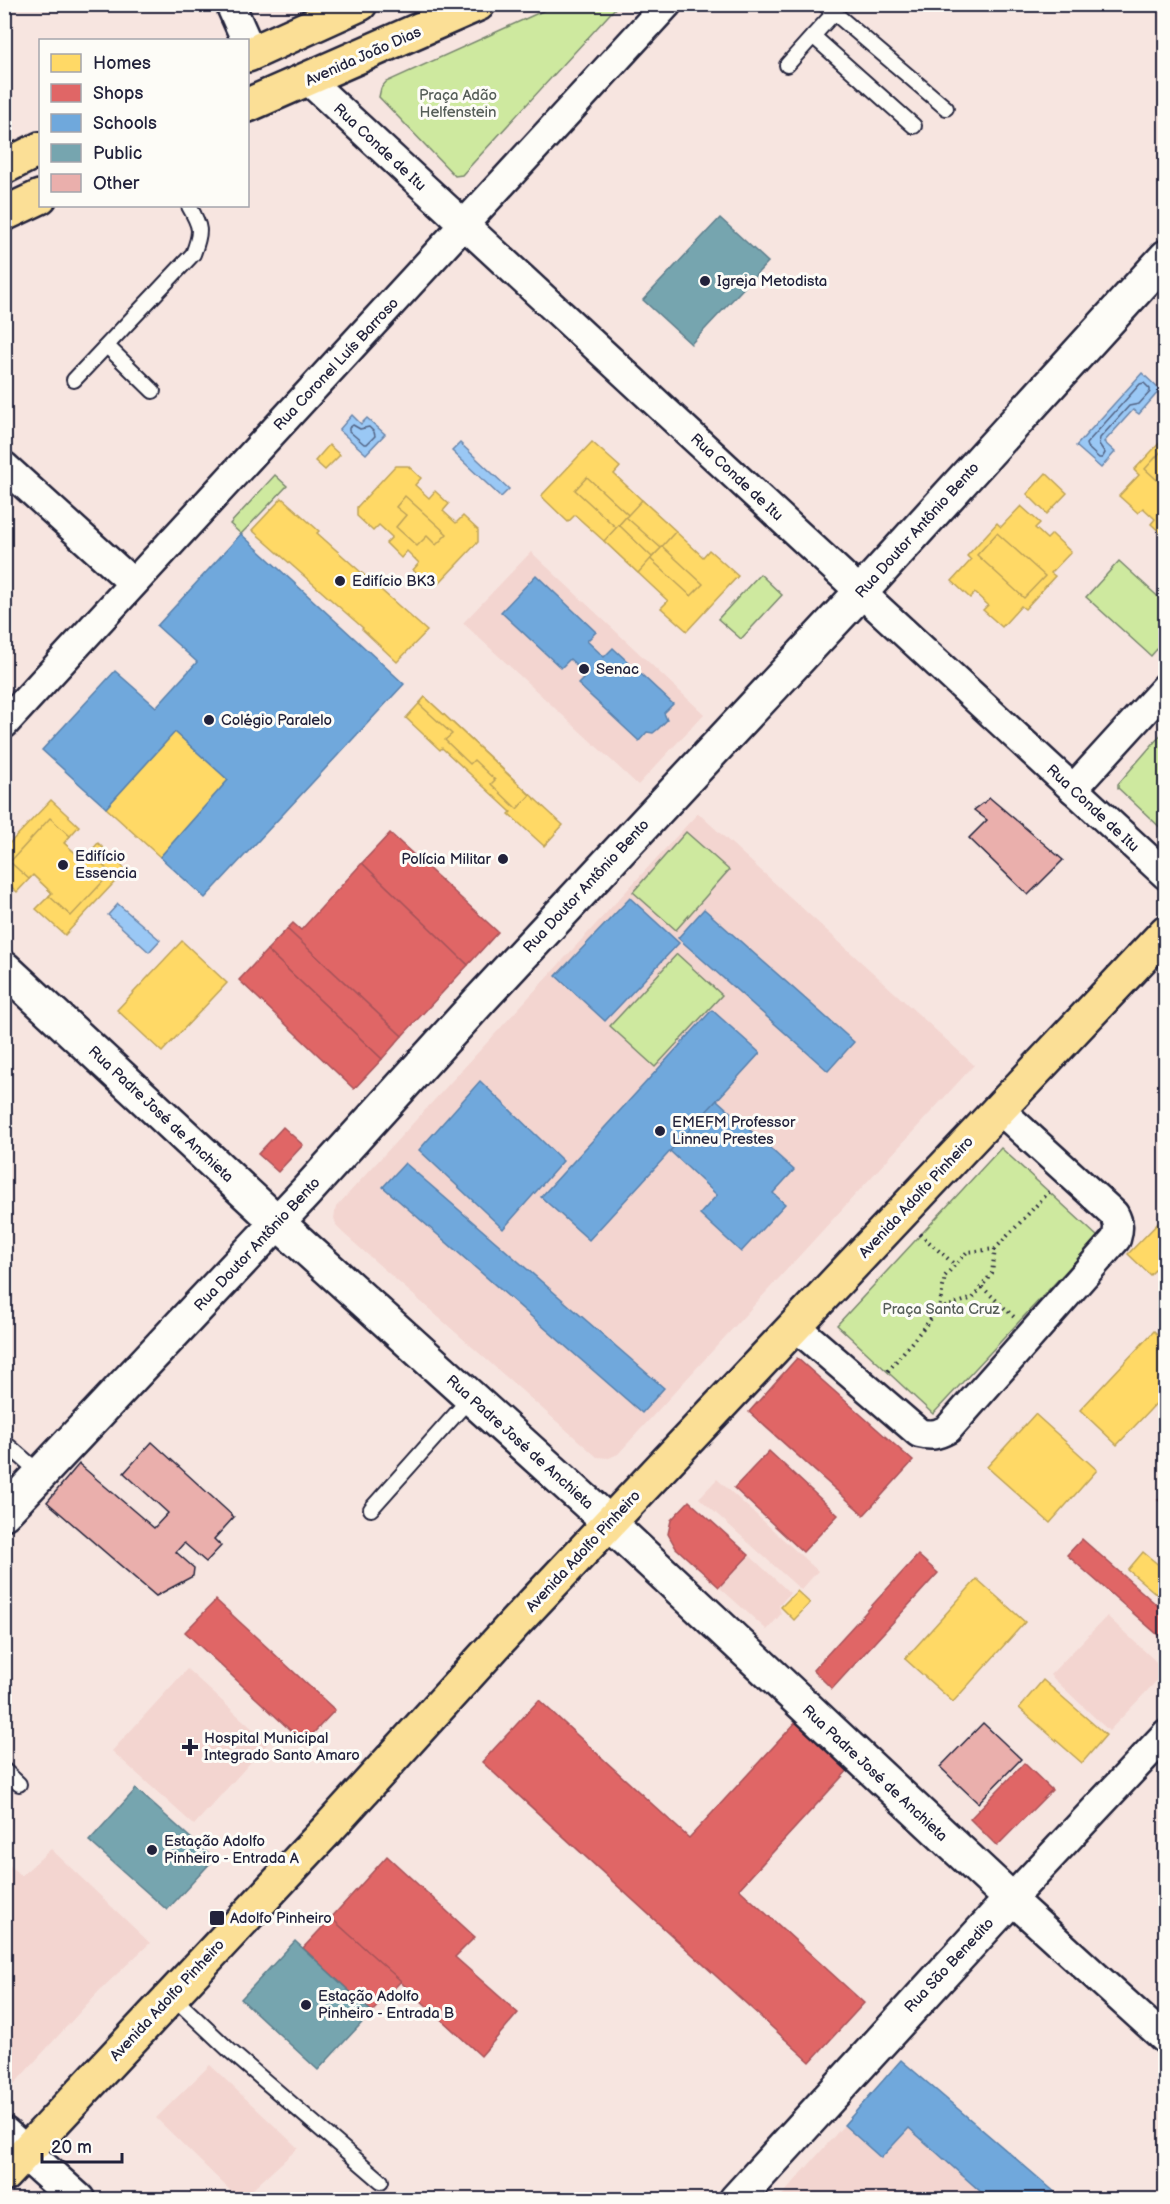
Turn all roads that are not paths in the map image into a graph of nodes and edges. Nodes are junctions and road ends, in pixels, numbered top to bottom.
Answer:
1 (230, 4) edge
2 (360, 4) edge
3 (478, 4) edge
4 (667, 4) edge
5 (829, 9) edge
6 (813, 36) junction
7 (244, 39) edge
8 (249, 48) edge
9 (787, 65) dead end
10 (308, 80) junction
11 (249, 105) edge
12 (946, 108) dead end
13 (914, 126) dead end
14 (39, 149) edge
15 (6, 160) edge
16 (39, 197) edge
17 (190, 207) edge
18 (4, 214) edge
19 (464, 225) junction
20 (1166, 257) edge
21 (107, 346) junction
22 (74, 380) dead end
23 (153, 391) dead end
24 (4, 465) edge
25 (133, 583) junction
26 (861, 592) junction
27 (1166, 687) edge
28 (4, 724) edge
29 (1073, 789) junction
30 (1166, 875) edge
31 (1166, 932) edge
32 (4, 968) edge
33 (999, 1109) junction
34 (277, 1222) junction
35 (795, 1326) junction
36 (471, 1398) junction
37 (4, 1442) edge
38 (41, 1474) junction
39 (370, 1509) dead end
40 (4, 1513) edge
41 (609, 1524) junction
42 (1166, 1734) edge
43 (4, 1770) edge
44 (19, 1784) dead end
45 (1011, 1899) junction
46 (172, 1996) junction
47 (1166, 2040) edge
48 (12, 2154) edge
49 (381, 2181) dead end
50 (78, 2199) edge
51 (736, 2199) edge

1 - 7 street
2 - 8 main road
3 - 10 main road, Avenida João Dias
4 - 19 street, Rua Coronel Luís Barroso
5 - 6 lane
5 - 12 lane
6 - 9 lane
6 - 13 lane
10 - 11 main road, Avenida João Dias
10 - 19 street, Rua Conde de Itu
14 - 15 main road
16 - 18 main road
17 - 21 lane
19 - 25 street, Rua Coronel Luís Barroso
19 - 26 street, Rua Conde de Itu
20 - 26 street, Rua Doutor Antônio Bento
21 - 22 lane
21 - 23 lane
24 - 25 street
25 - 28 street, Rua Coronel Luís Barroso
26 - 29 street, Rua Conde de Itu
26 - 34 street, Rua Doutor Antônio Bento
27 - 29 street
29 - 30 street, Rua Conde de Itu
31 - 33 main road, Avenida Adolfo Pinheiro
32 - 34 street, Rua Padre José de Anchieta
33 - 35 main road, Avenida Adolfo Pinheiro
33 - 35 street
34 - 36 street, Rua Padre José de Anchieta
34 - 38 street, Rua Doutor Antônio Bento
35 - 41 main road, Avenida Adolfo Pinheiro
36 - 39 lane
36 - 41 street, Rua Padre José de Anchieta
37 - 38 lane
38 - 40 street, Rua Doutor Antônio Bento
41 - 45 street, Rua Padre José de Anchieta
41 - 46 main road, Avenida Adolfo Pinheiro
42 - 45 street, Rua São Benedito
43 - 44 lane
45 - 47 street, Rua Padre José de Anchieta
45 - 51 street, Rua São Benedito
46 - 48 main road, Avenida Adolfo Pinheiro
46 - 49 lane
48 - 50 street

